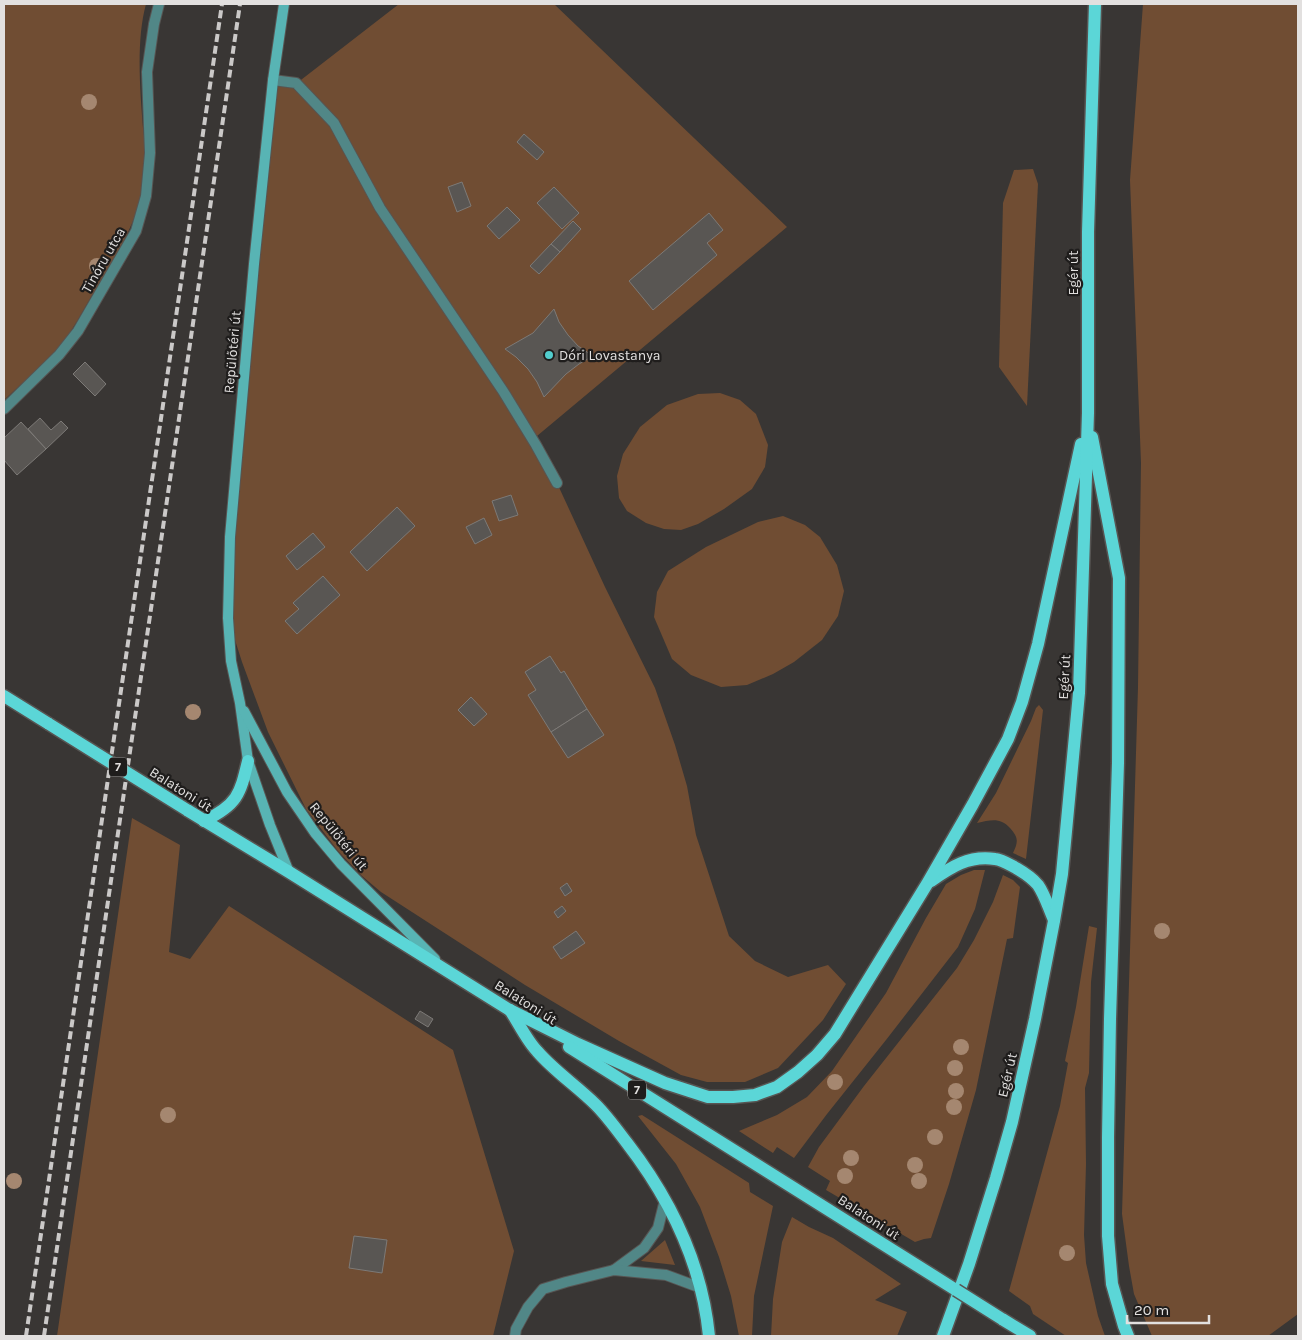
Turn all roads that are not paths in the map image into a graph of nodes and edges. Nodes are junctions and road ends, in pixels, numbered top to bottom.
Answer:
1 (159, 4) edge
2 (284, 4) edge
3 (1095, 4) edge
4 (273, 80) junction
5 (4, 409) edge
6 (1088, 413) junction
7 (557, 483) dead end
8 (7, 701) edge
9 (240, 703) junction
10 (248, 761) junction
11 (204, 821) junction
12 (289, 872) junction
13 (927, 884) junction
14 (1054, 921) junction
15 (442, 967) junction
16 (510, 1010) junction
17 (665, 1200) junction
18 (614, 1270) junction
19 (701, 1288) junction
20 (515, 1336) edge
21 (710, 1336) edge
22 (943, 1336) edge
23 (1030, 1336) edge
24 (1128, 1336) edge

1 - 5 street, Tinóru utca
2 - 4 street, Repülőtéri út
3 - 6 main road, Egér út
4 - 7 street
4 - 9 street, Repülőtéri út
6 - 13 main road
6 - 14 main road, Egér út
6 - 24 main road
8 - 11 main road, Balatoni út / 7, bridge
9 - 10 street, Repülőtéri út
9 - 15 street, Repülőtéri út
10 - 11 main road
10 - 12 street, Repülőtéri út
11 - 12 main road, Balatoni út / 7
12 - 15 main road, Balatoni út / 7
13 - 14 main road
13 - 16 main road
14 - 22 main road, Egér út
15 - 16 main road, Balatoni út / 7
16 - 17 main road
16 - 23 main road, Balatoni út / 7, bridge
17 - 18 street
17 - 19 main road
18 - 19 street
18 - 20 street
19 - 21 main road

